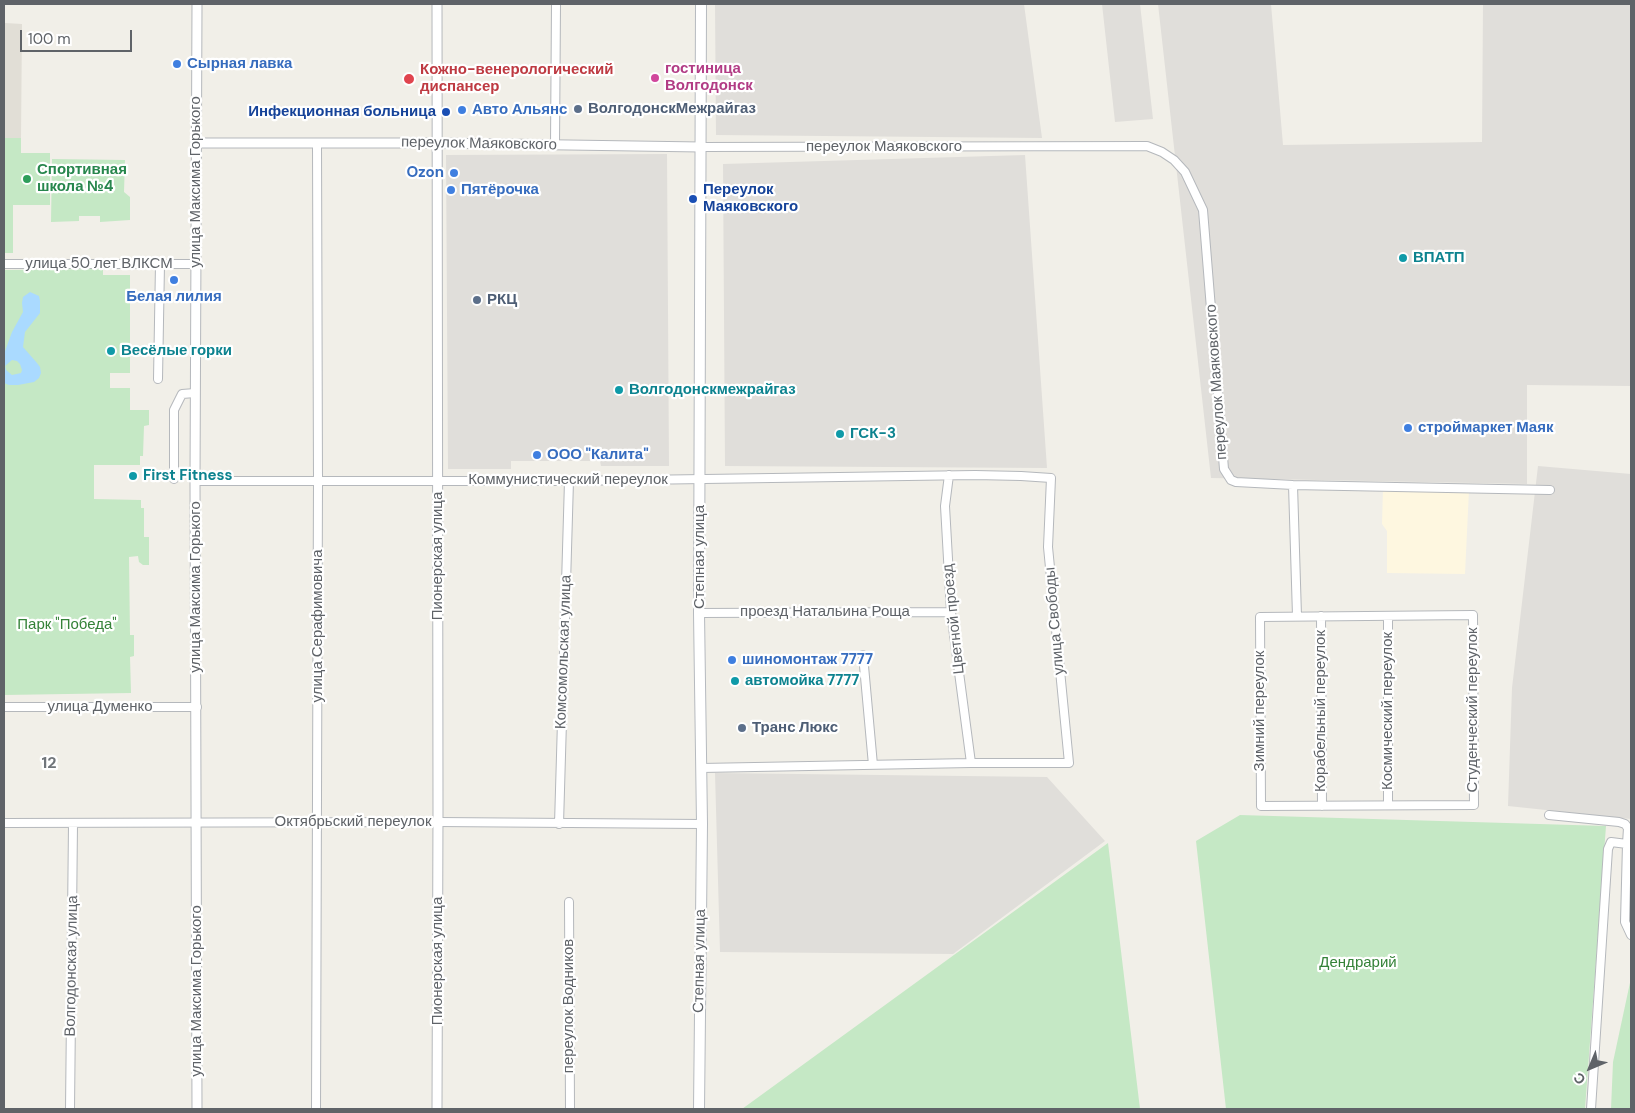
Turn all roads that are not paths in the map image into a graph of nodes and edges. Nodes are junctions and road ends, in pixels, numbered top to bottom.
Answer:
1 (197, 4) edge
2 (437, 4) edge
3 (556, 4) edge
4 (701, 4) edge
5 (196, 143) junction
6 (317, 143) junction
7 (436, 144) junction
8 (555, 145) junction
9 (701, 146) junction
10 (4, 264) edge
11 (160, 264) junction
12 (195, 264) junction
13 (158, 379) dead end
14 (195, 393) junction
15 (949, 475) junction
16 (1051, 478) joint
17 (174, 479) dead end
18 (700, 479) junction
19 (195, 480) junction
20 (318, 481) junction
21 (438, 481) junction
22 (569, 481) junction
23 (1293, 485) junction
24 (1550, 490) dead end
25 (951, 612) junction
26 (699, 613) junction
27 (1297, 616) junction
28 (1321, 616) junction
29 (1388, 616) junction
30 (863, 655) dead end
31 (4, 707) edge
32 (197, 707) junction
33 (971, 763) junction
34 (873, 765) junction
35 (701, 768) junction
36 (1388, 805) junction
37 (1322, 806) junction
38 (1550, 815) dead end
39 (196, 822) junction
40 (438, 822) junction
41 (317, 823) junction
42 (4, 824) edge
43 (73, 824) junction
44 (559, 824) junction
45 (702, 824) junction
46 (1627, 844) junction
47 (569, 902) dead end
48 (1631, 935) edge
49 (70, 1109) edge
50 (197, 1109) edge
51 (316, 1109) edge
52 (437, 1109) edge
53 (570, 1109) edge
54 (699, 1109) edge
55 (1591, 1109) edge

1 - 5 street, улица Максима Горького
2 - 7 street, Пионерская улица
3 - 8 street
4 - 9 main road, Степная улица
5 - 6 street, переулок Маяковского
5 - 12 street, улица Максима Горького
6 - 7 street, переулок Маяковского
6 - 20 street, улица Серафимовича
7 - 8 street, переулок Маяковского
7 - 21 street, Пионерская улица
8 - 9 street, переулок Маяковского
9 - 18 main road, Степная улица
9 - 23 street, переулок Маяковского
10 - 11 street, улица 50 лет ВЛКСМ
11 - 12 street, улица 50 лет ВЛКСМ
11 - 13 street
12 - 14 street, улица Максима Горького
14 - 17 street
14 - 19 street, улица Максима Горького
15 - 16 street, Коммунистический переулок
15 - 18 street, Коммунистический переулок
15 - 25 street, Цветной проезд
16 - 33 street, улица Свободы
18 - 22 street, Коммунистический переулок
18 - 26 main road, Степная улица
19 - 20 street, Коммунистический переулок
19 - 32 street, улица Максима Горького
20 - 21 street, Коммунистический переулок
20 - 41 street, улица Серафимовича
21 - 22 street, Коммунистический переулок
21 - 40 street, Пионерская улица
22 - 44 street, Комсомольская улица
23 - 24 street, переулок Маяковского
23 - 27 street
25 - 26 street, проезд Натальина Роща
25 - 33 street, Цветной проезд
26 - 35 main road, Степная улица
27 - 28 street
27 - 37 street, Зимний переулок
28 - 29 street
28 - 37 street, Корабельный переулок
29 - 36 street, Космический переулок
29 - 36 street, Студенческий переулок
30 - 34 street
31 - 32 street, улица Думенко
32 - 39 street, улица Максима Горького
33 - 34 street
34 - 35 street
35 - 45 main road, Степная улица
36 - 37 street
38 - 46 street
39 - 41 street, Октябрьский переулок
39 - 43 street, Октябрьский переулок
39 - 50 street, улица Максима Горького
40 - 41 street, Октябрьский переулок
40 - 44 street, Октябрьский переулок
40 - 52 street, Пионерская улица
41 - 51 street, улица Серафимовича
42 - 43 street, Октябрьский переулок
43 - 49 street, Волгодонская улица
44 - 45 street, Октябрьский переулок
45 - 54 main road, Степная улица
46 - 48 street
46 - 55 street
47 - 53 street, переулок Водников

